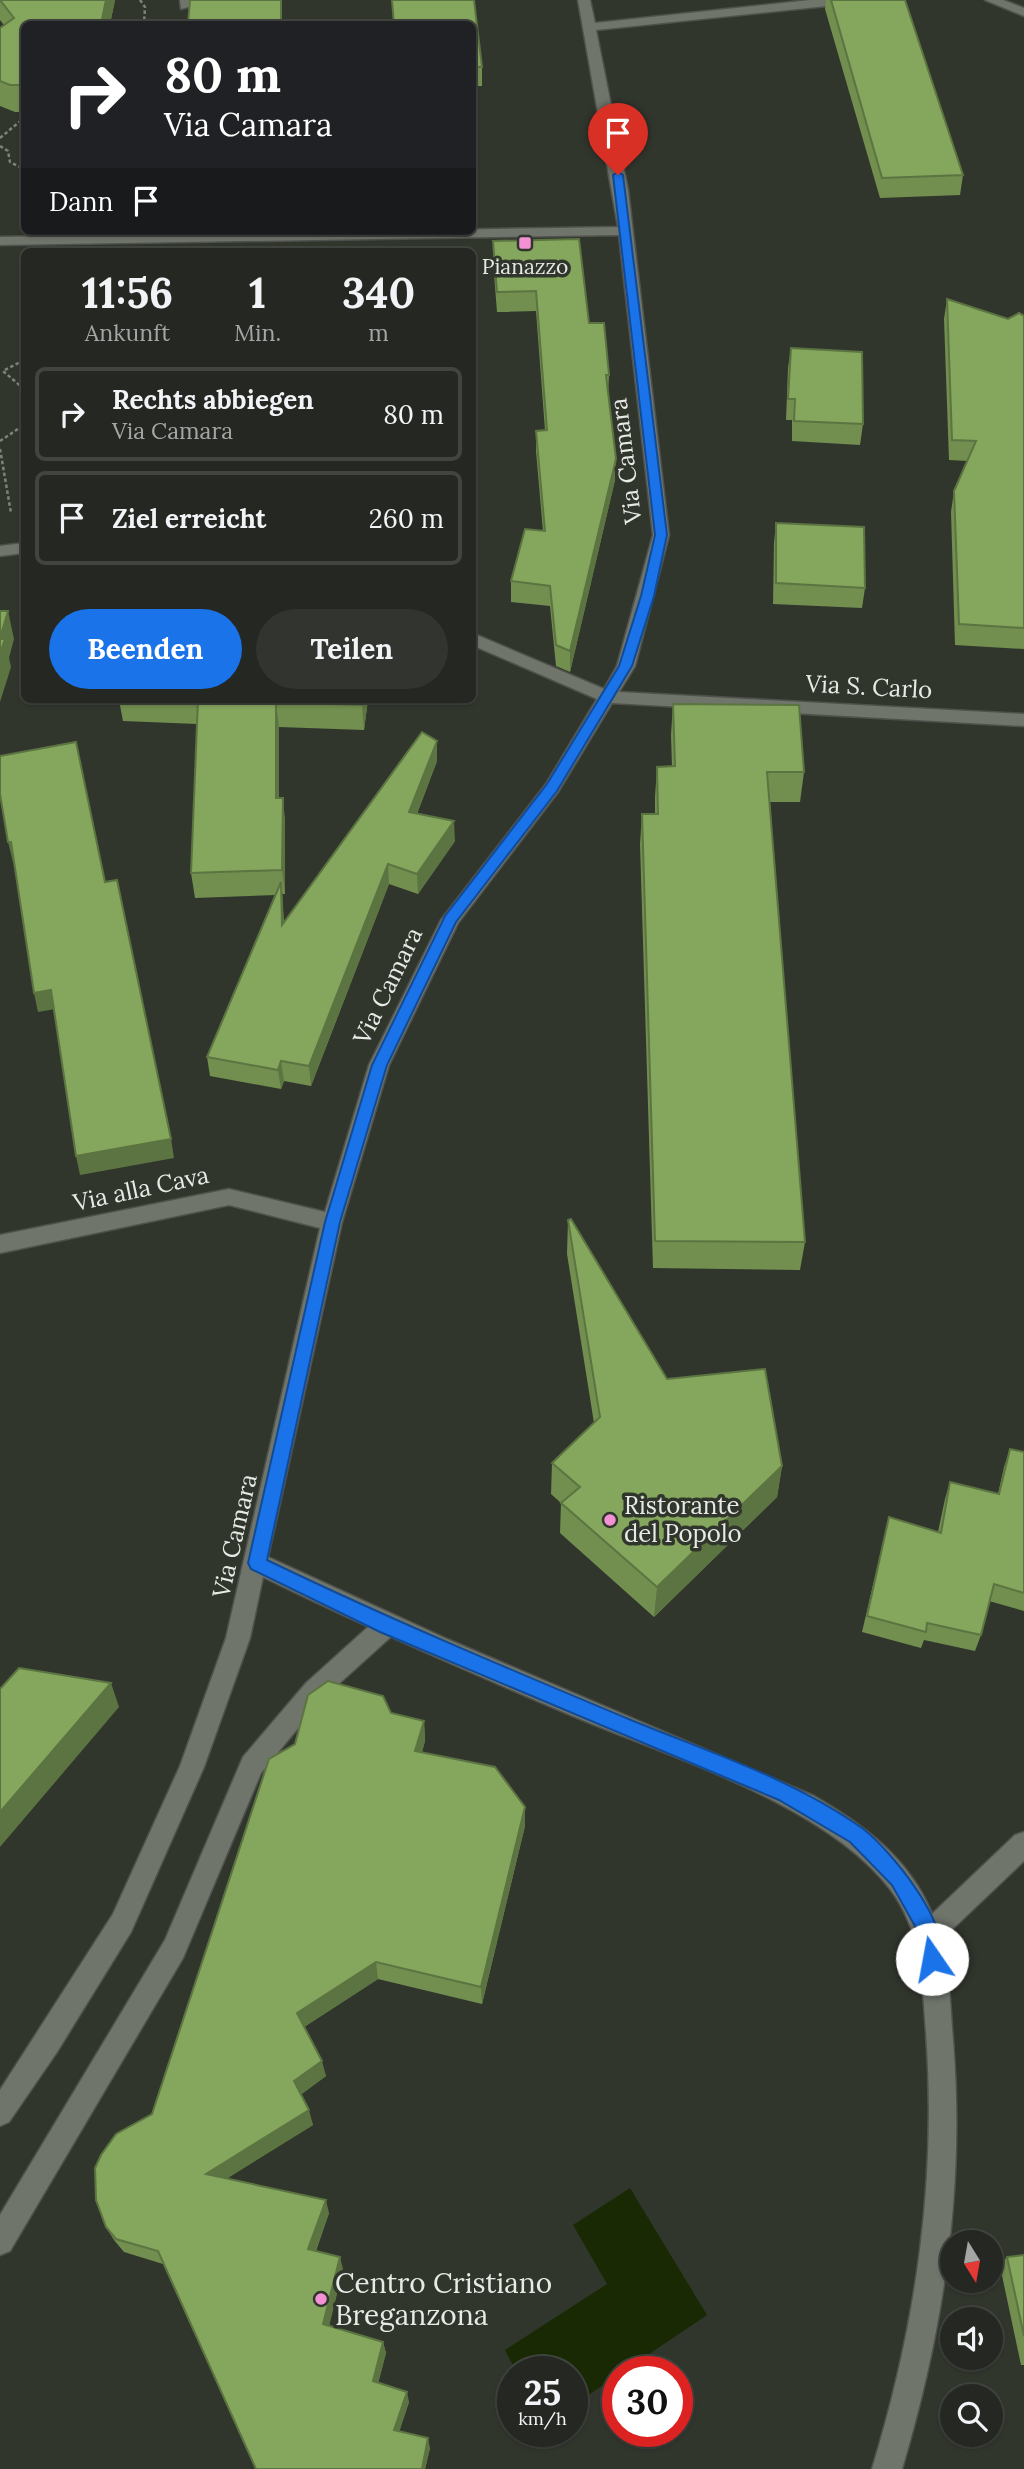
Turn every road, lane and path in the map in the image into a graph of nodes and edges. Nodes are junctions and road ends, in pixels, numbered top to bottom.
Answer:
1 (140, 0) edge
2 (584, 0) edge
3 (846, 0) edge
4 (990, 0) edge
5 (1024, 12) edge
6 (144, 21) edge
7 (590, 27) junction
8 (21, 120) edge
9 (0, 138) edge
10 (0, 145) edge
11 (21, 168) edge
12 (626, 231) junction
13 (476, 234) edge
14 (398, 235) edge
15 (0, 242) edge
16 (21, 362) edge
17 (21, 386) edge
18 (21, 427) edge
19 (0, 441) edge
20 (0, 449) edge
21 (21, 548) edge
22 (0, 551) edge
23 (476, 640) edge
24 (607, 697) junction
25 (1024, 720) edge
26 (332, 1222) junction
27 (0, 1244) edge
28 (257, 1563) junction
29 (386, 1626) junction
30 (1024, 1844) edge
31 (930, 1933) junction
32 (0, 2113) edge
33 (0, 2241) edge
34 (887, 2469) edge

1 - 6 path
2 - 7 street, Via Camara
3 - 7 street
4 - 5 street
7 - 12 street, Via Camara
8 - 9 path
10 - 11 path
12 - 13 street
12 - 24 street, Via Camara
14 - 15 street
16 - 17 path
18 - 19 path
20 - 21 path
21 - 22 street
23 - 24 street, Via S. Carlo
24 - 25 street, Via S. Carlo
24 - 26 street, Via Camara
26 - 27 street, Via alla Cava
26 - 28 street, Via Camara
28 - 29 street
28 - 32 street, Via Camara
29 - 31 street
29 - 33 street
30 - 31 street
31 - 34 street

